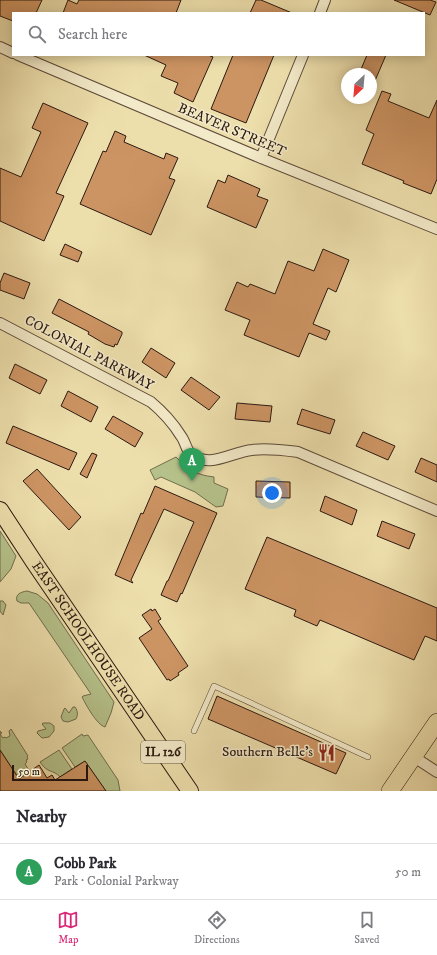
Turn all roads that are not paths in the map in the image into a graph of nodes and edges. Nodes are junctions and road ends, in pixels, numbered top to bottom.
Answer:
1 (325, 0) edge
2 (320, 12) edge
3 (0, 47) edge
4 (12, 53) edge
5 (20, 56) edge
6 (303, 56) edge
7 (261, 158) junction
8 (437, 229) edge
9 (0, 323) edge
10 (0, 510) edge
11 (437, 511) edge
12 (437, 722) edge
13 (194, 731) dead end
14 (368, 757) dead end
15 (414, 757) junction
16 (437, 772) edge
17 (190, 791) edge
18 (390, 791) edge

1 - 2 street
3 - 4 street
5 - 7 street, BEAVER STREET
6 - 7 street
7 - 8 street, BEAVER STREET
9 - 11 street, COLONIAL PARKWAY
10 - 17 main road, EAST SCHOOLHOUSE ROAD / IL 126
12 - 15 highway
13 - 14 lane
15 - 16 street
15 - 18 highway

